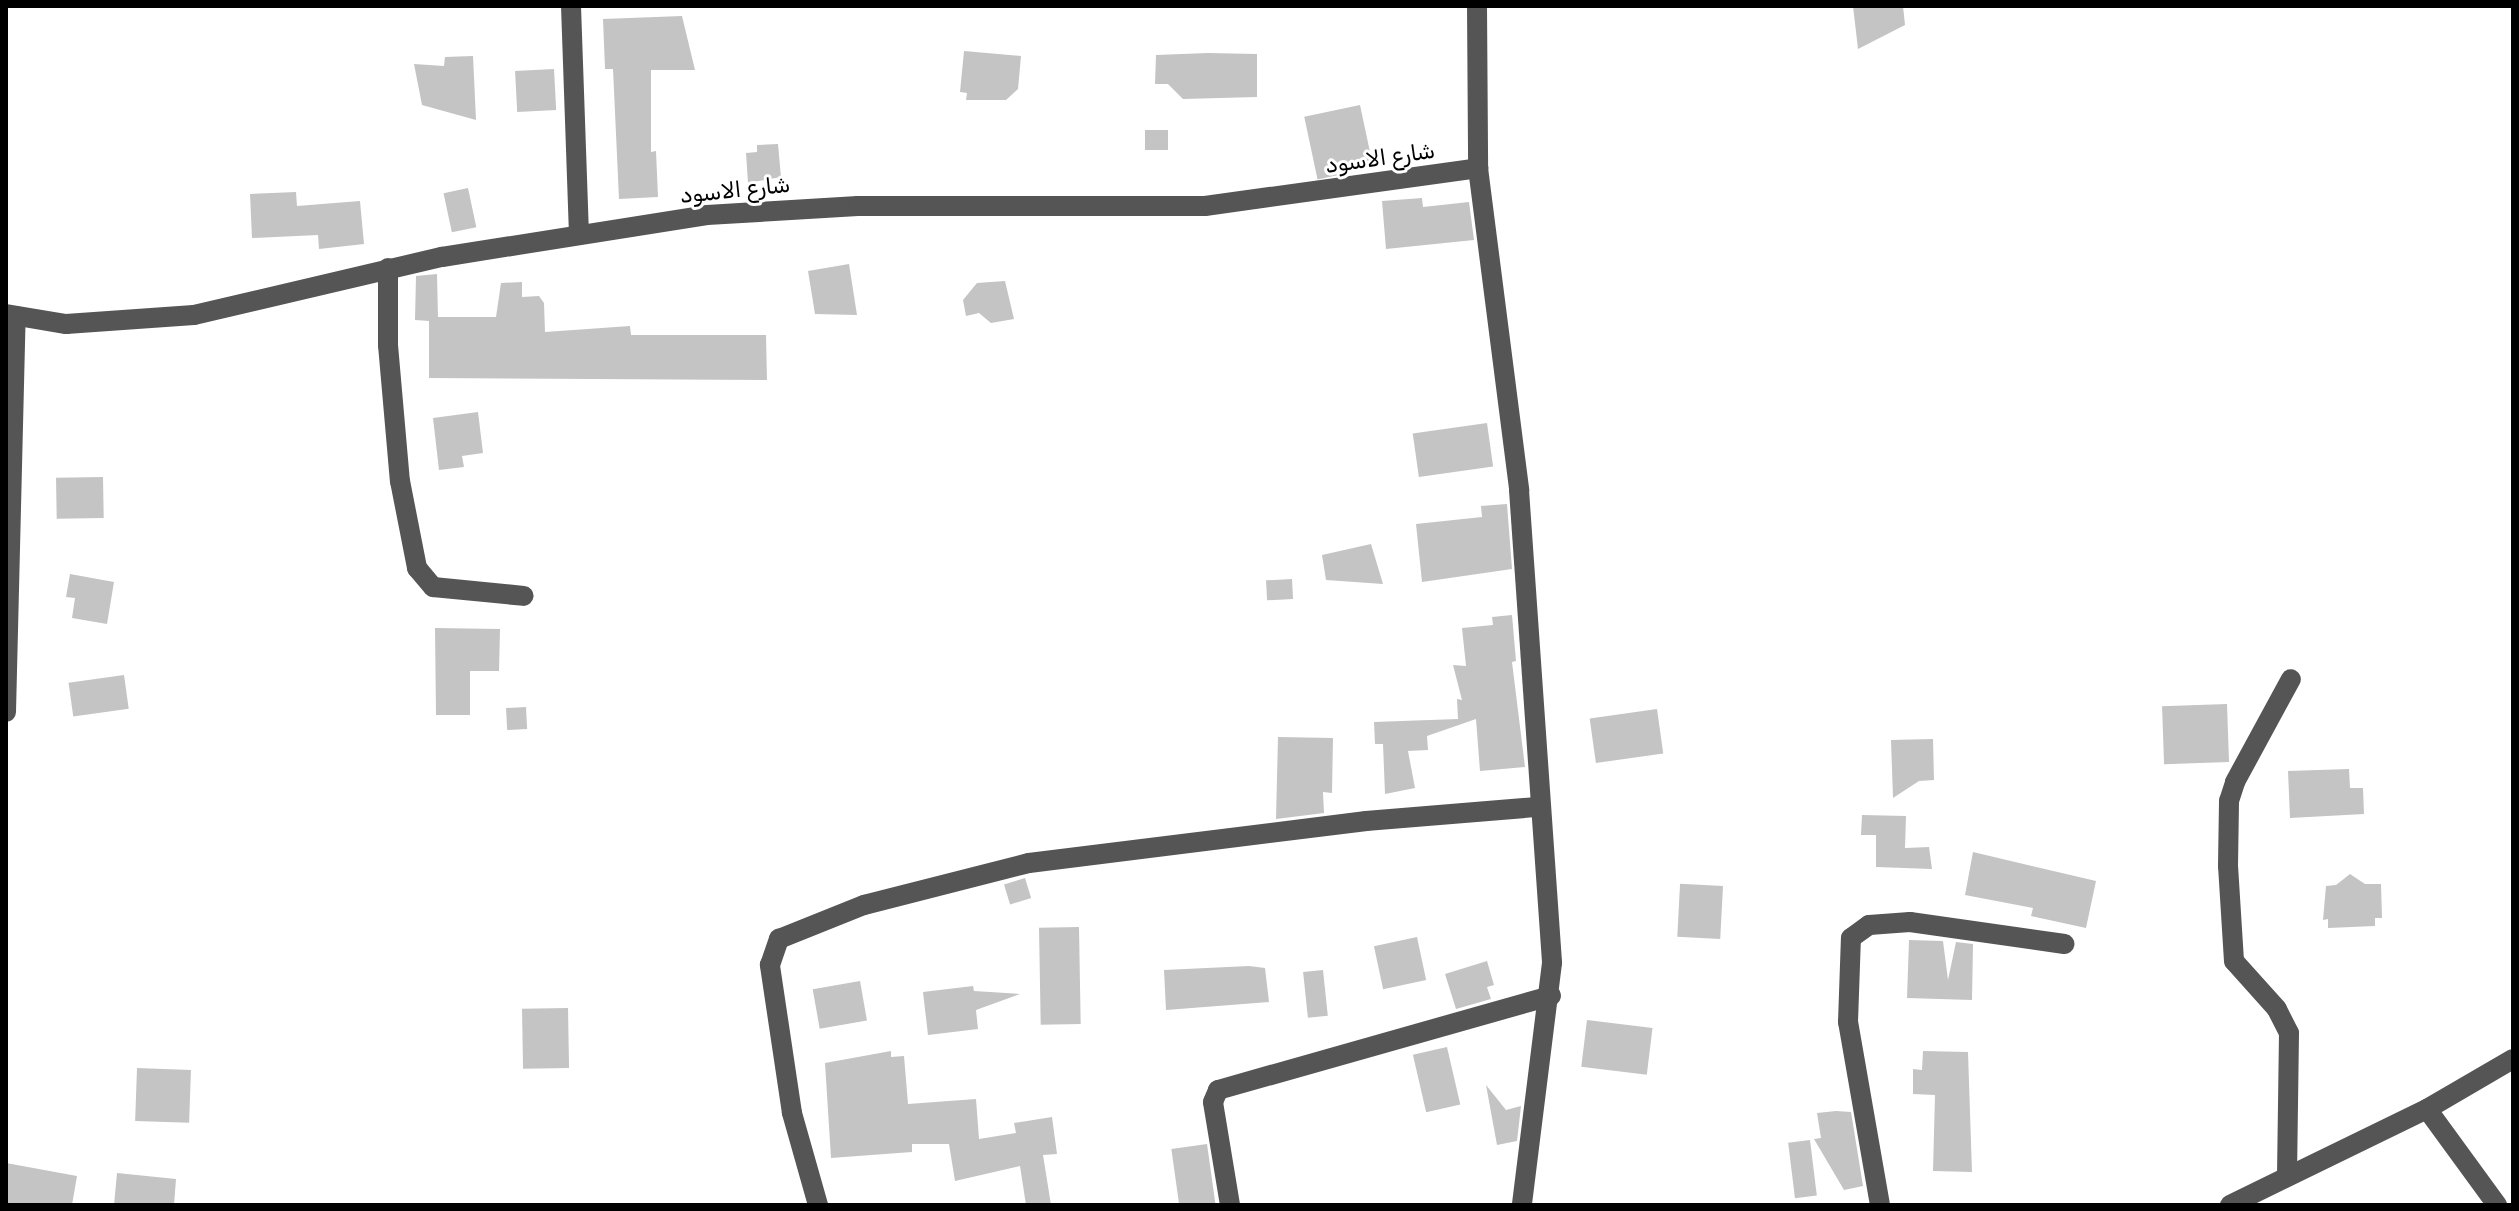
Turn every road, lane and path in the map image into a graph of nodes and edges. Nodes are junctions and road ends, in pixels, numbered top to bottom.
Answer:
1 (571, 6) edge
2 (1477, 6) edge
3 (1478, 168) junction
4 (579, 233) junction
5 (388, 268) junction
6 (11, 315) edge
7 (524, 596) dead end
8 (2291, 679) dead end
9 (6, 712) edge
10 (1537, 807) junction
11 (2064, 944) dead end
12 (1551, 996) junction
13 (2513, 1059) edge
14 (2427, 1109) junction
15 (2287, 1176) junction
16 (818, 1205) edge
17 (1230, 1205) edge
18 (1522, 1205) edge
19 (1880, 1205) edge
20 (2230, 1205) edge
21 (2497, 1205) edge

1 - 4 street
2 - 3 street
3 - 4 street, شارع الاسود
3 - 10 street
4 - 5 street, شارع الاسود
5 - 6 street, شارع الاسود
5 - 7 street
6 - 9 street
8 - 15 street
10 - 12 street
10 - 16 street
11 - 19 street
12 - 17 street
12 - 18 street
13 - 14 street
14 - 15 street
14 - 21 street
15 - 20 street

